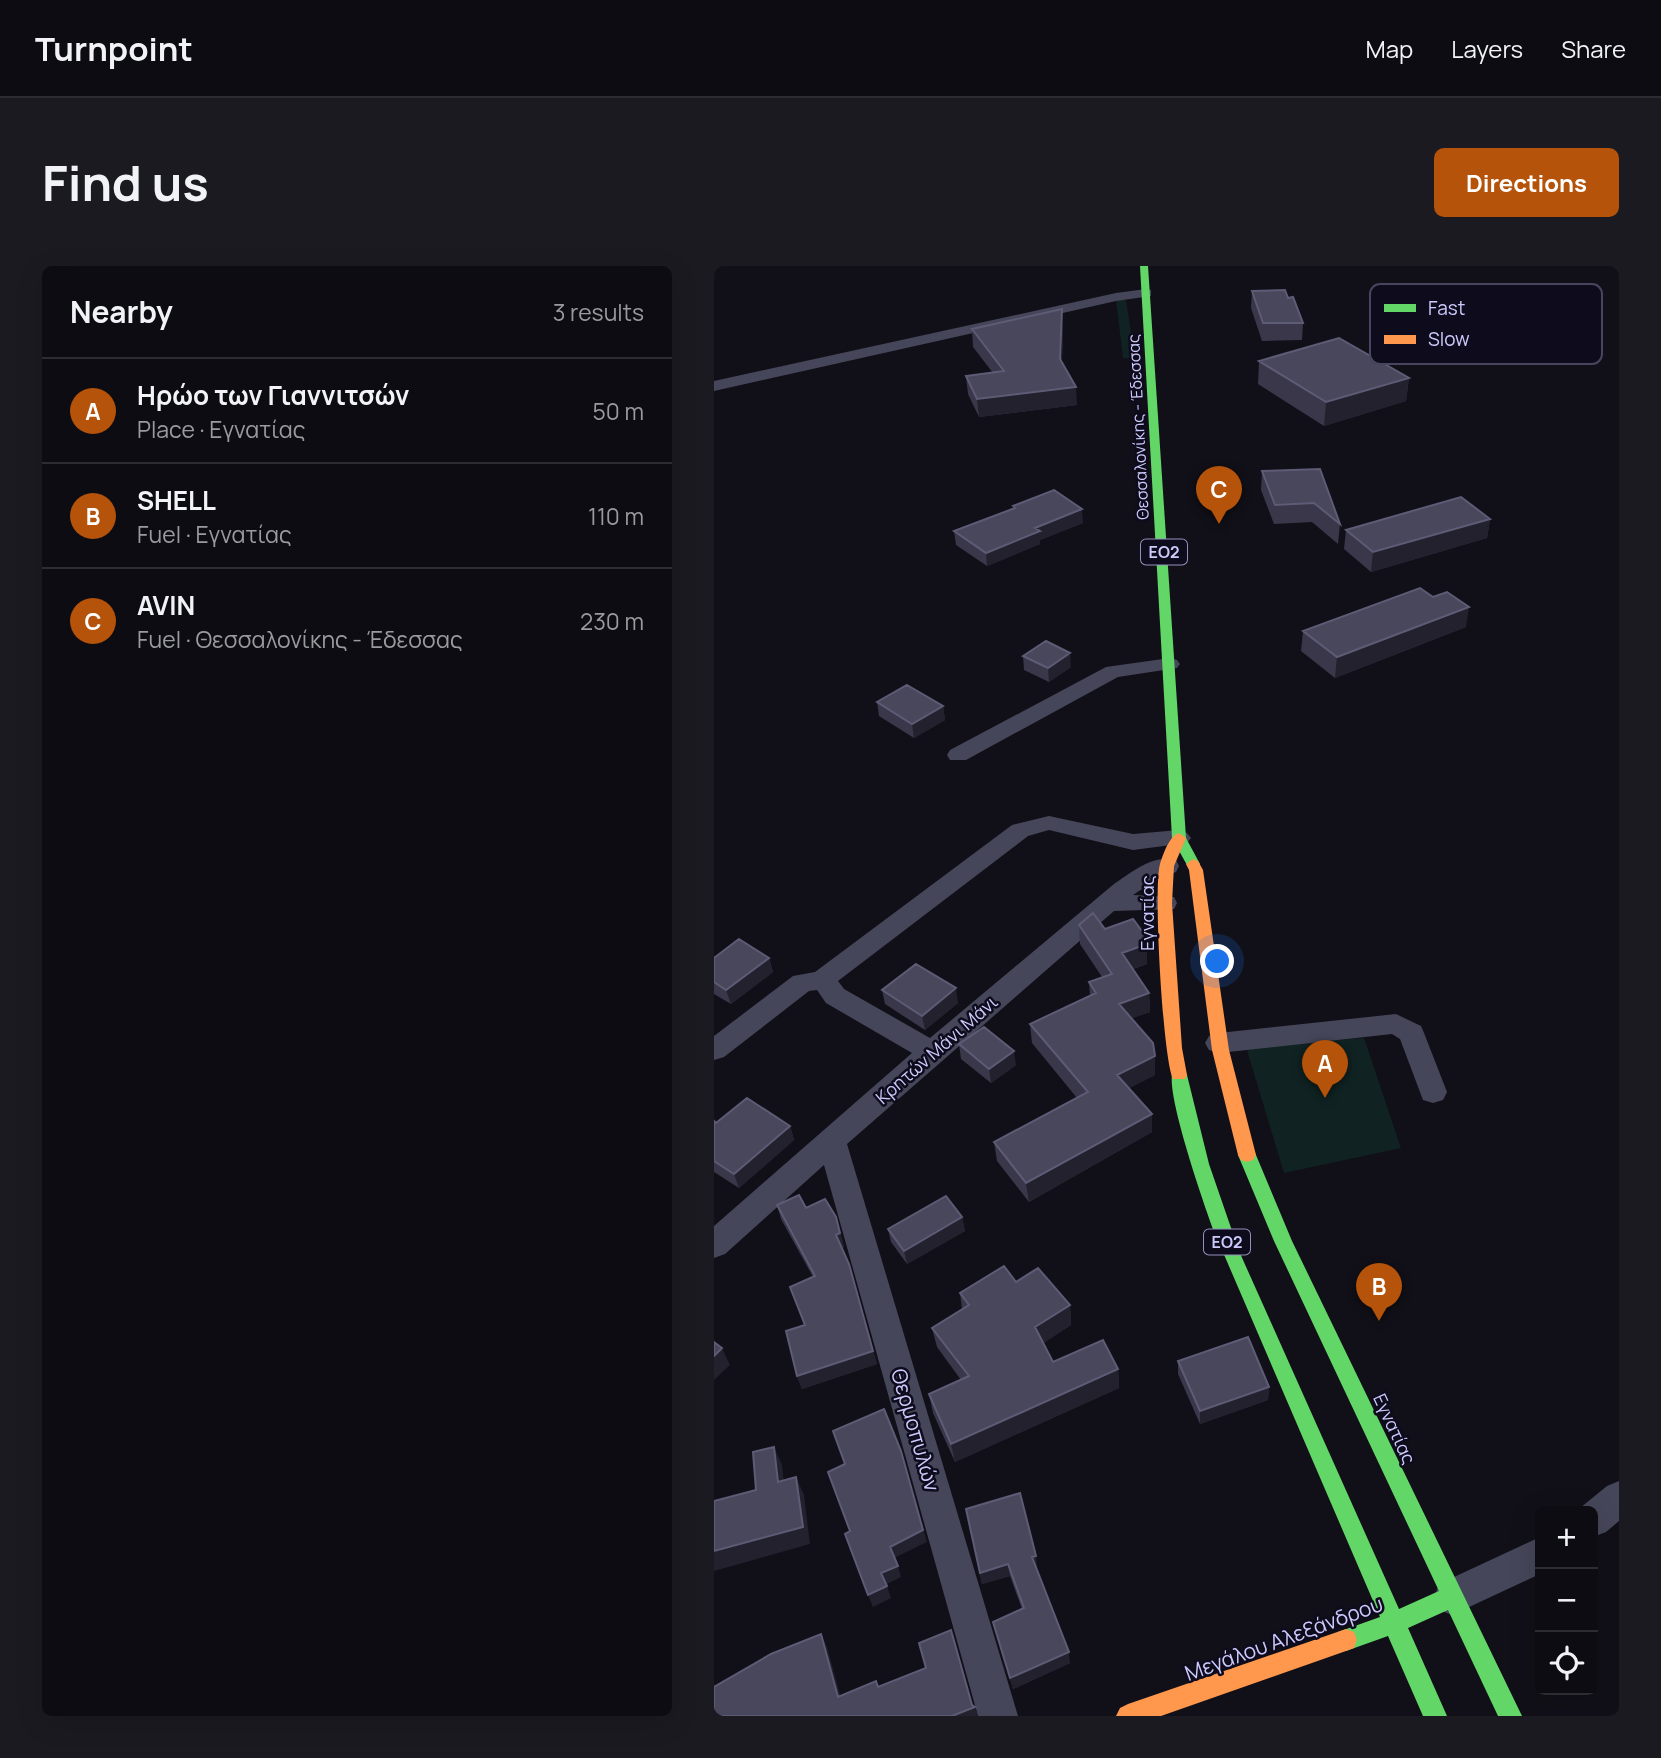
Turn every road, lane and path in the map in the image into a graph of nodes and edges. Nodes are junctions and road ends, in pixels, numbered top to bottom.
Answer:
1 (1144, 266) edge
2 (1146, 293) junction
3 (714, 386) edge
4 (1170, 664) junction
5 (958, 755) dead end
6 (1179, 838) junction
7 (1167, 866) junction
8 (1108, 903) junction
9 (1165, 904) junction
10 (826, 979) junction
11 (1219, 1043) junction
12 (714, 1050) edge
13 (932, 1052) junction
14 (1433, 1092) dead end
15 (832, 1143) junction
16 (714, 1245) edge
17 (1619, 1498) edge
18 (1598, 1516) edge
19 (1535, 1557) edge
20 (1452, 1597) junction
21 (1393, 1622) junction
22 (998, 1716) edge
23 (1128, 1716) edge
24 (1435, 1716) edge
25 (1510, 1716) edge

1 - 2 main road, Θεσσαλονίκης - Έδεσσας / ΕΟ2
2 - 3 street
2 - 4 main road, Θεσσαλονίκης - Έδεσσας / ΕΟ2
4 - 5 street
4 - 6 main road, Θεσσαλονίκης - Έδεσσας / ΕΟ2
6 - 7 main road, Εγνατίας / ΕΟ2
6 - 10 street
6 - 11 main road, Εγνατίας / ΕΟ2
7 - 8 street, Κρητών Μάνι Μάνι
7 - 9 main road, Εγνατίας / ΕΟ2
8 - 9 street
8 - 13 street, Κρητών Μάνι Μάνι
9 - 21 main road, Εγνατίας / ΕΟ2
10 - 12 street
10 - 13 street
11 - 14 street
11 - 20 main road, Εγνατίας / ΕΟ2
13 - 15 street, Κρητών Μάνι Μάνι
15 - 16 street, Κρητών Μάνι Μάνι
15 - 22 street, Θερμοπυλών
17 - 18 street
19 - 20 street
20 - 21 main road, Μεγάλου Αλεξάνδρου
20 - 25 main road, Εγνατίας / ΕΟ2
21 - 23 main road, Μεγάλου Αλεξάνδρου
21 - 24 main road, Εγνατίας / ΕΟ2

